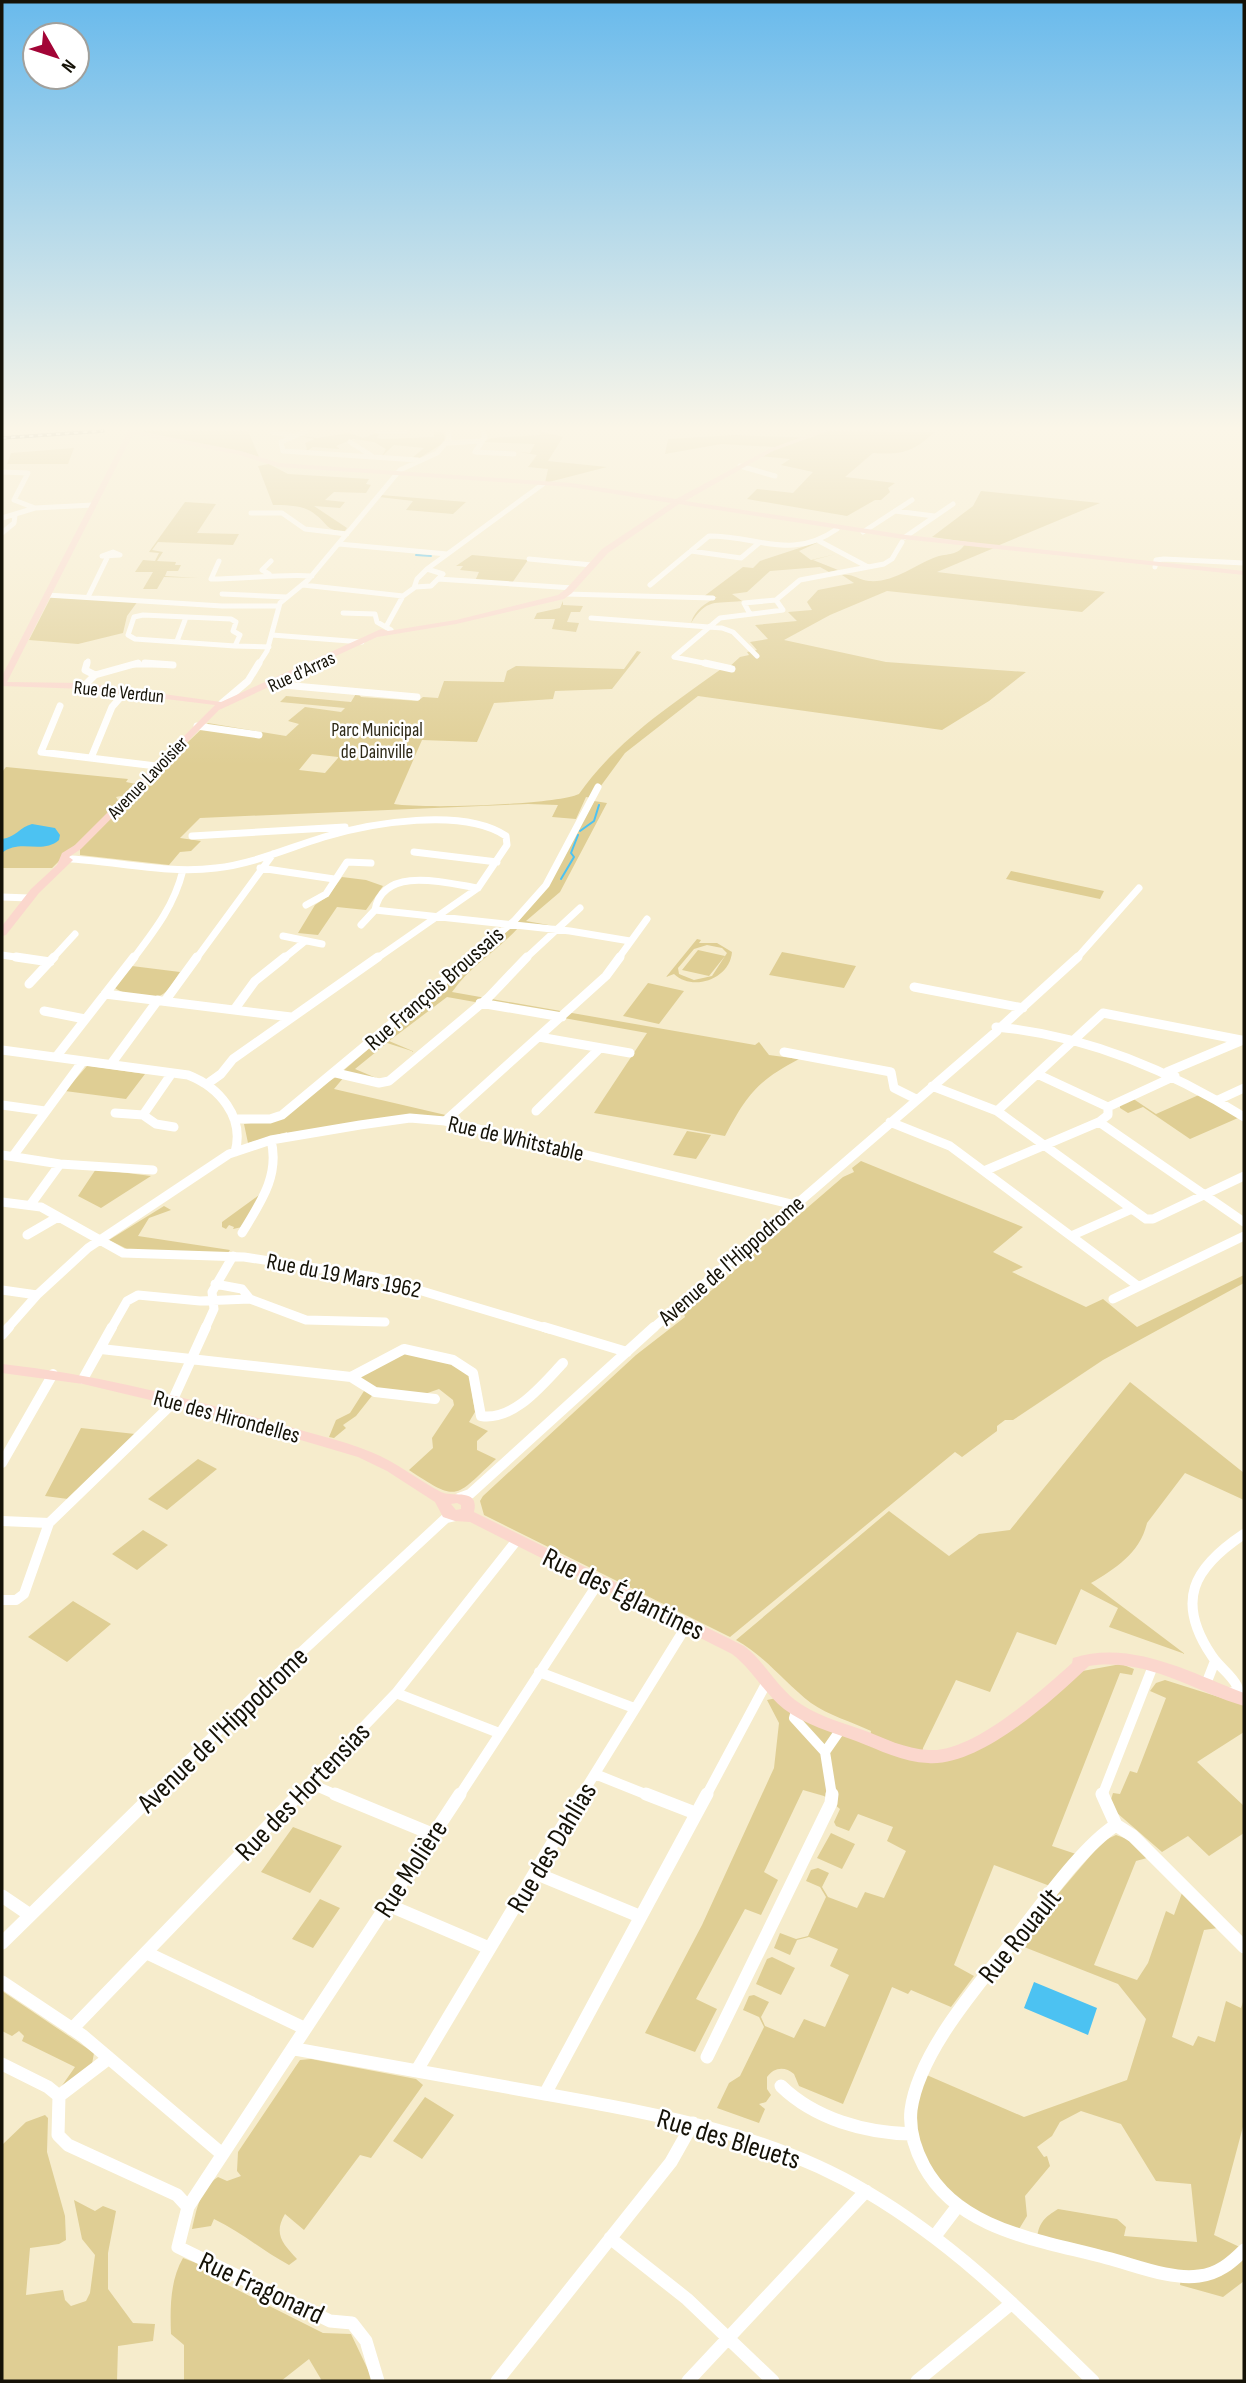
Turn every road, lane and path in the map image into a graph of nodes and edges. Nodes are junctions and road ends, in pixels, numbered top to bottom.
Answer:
1 (74, 542) edge
2 (465, 542) edge
3 (617, 542) edge
4 (702, 542) edge
5 (753, 542) edge
6 (815, 542) edge
7 (821, 542) edge
8 (903, 542) edge
9 (936, 542) edge
10 (759, 543) junction
11 (339, 544) joint
12 (691, 551) junction
13 (447, 554) junction
14 (107, 558) dead end
15 (529, 559) dead end
16 (219, 561) dead end
17 (271, 561) dead end
18 (1244, 563) edge
19 (592, 565) junction
20 (1155, 565) junction
21 (868, 567) junction
22 (427, 569) junction
23 (1244, 573) edge
24 (269, 575) junction
25 (312, 576) junction
26 (438, 579) junction
27 (303, 585) junction
28 (650, 585) dead end
29 (415, 587) junction
30 (49, 591) junction
31 (569, 591) junction
32 (222, 594) dead end
33 (403, 596) junction
34 (88, 597) junction
35 (286, 597) junction
36 (713, 598) dead end
37 (776, 600) junction
38 (279, 606) junction
39 (343, 613) dead end
40 (750, 614) junction
41 (185, 620) dead end
42 (591, 620) dead end
43 (710, 626) junction
44 (389, 628) junction
45 (272, 635) junction
46 (177, 641) junction
47 (362, 642) junction
48 (269, 646) junction
49 (235, 647) junction
50 (757, 656) dead end
51 (88, 661) dead end
52 (173, 665) dead end
53 (732, 669) dead end
54 (95, 675) junction
55 (2, 684) edge
56 (272, 684) junction
57 (84, 686) junction
58 (126, 691) junction
59 (417, 696) dead end
60 (216, 704) junction
61 (60, 706) dead end
62 (197, 726) junction
63 (259, 735) dead end
64 (91, 758) junction
65 (156, 766) junction
66 (598, 788) dead end
67 (364, 828) junction
68 (313, 829) junction
69 (192, 836) dead end
70 (324, 837) junction
71 (414, 852) dead end
72 (274, 854) junction
73 (71, 856) junction
74 (497, 862) junction
75 (245, 863) junction
76 (371, 863) dead end
77 (262, 869) junction
78 (183, 870) junction
79 (334, 879) junction
80 (478, 888) junction
81 (1139, 888) dead end
82 (2, 897) edge
83 (29, 898) junction
84 (306, 905) dead end
85 (580, 908) dead end
86 (375, 909) junction
87 (438, 916) junction
88 (648, 919) dead end
89 (361, 925) dead end
90 (507, 925) junction
91 (555, 929) junction
92 (2, 933) edge
93 (75, 934) dead end
94 (283, 936) dead end
95 (630, 941) junction
96 (304, 942) junction
97 (322, 944) dead end
98 (2, 955) edge
99 (50, 962) junction
100 (29, 984) dead end
101 (914, 987) dead end
102 (105, 994) junction
103 (162, 1000) junction
104 (480, 1003) junction
105 (1023, 1008) junction
106 (234, 1010) junction
107 (44, 1011) dead end
108 (291, 1017) junction
109 (562, 1017) junction
110 (85, 1019) junction
111 (1001, 1029) junction
112 (539, 1037) junction
113 (1243, 1040) edge
114 (1072, 1041) junction
115 (600, 1048) junction
116 (2, 1050) edge
117 (784, 1052) dead end
118 (630, 1054) dead end
119 (56, 1057) junction
120 (83, 1060) junction
121 (111, 1064) junction
122 (172, 1073) junction
123 (336, 1073) junction
124 (1037, 1073) junction
125 (1171, 1074) junction
126 (204, 1081) junction
127 (932, 1086) junction
128 (1244, 1088) edge
129 (916, 1099) junction
130 (1218, 1100) junction
131 (2, 1105) edge
132 (1108, 1107) junction
133 (45, 1111) junction
134 (536, 1111) dead end
135 (997, 1111) junction
136 (116, 1113) dead end
137 (143, 1115) junction
138 (1244, 1117) edge
139 (234, 1119) junction
140 (445, 1121) junction
141 (890, 1122) junction
142 (1099, 1122) junction
143 (174, 1127) dead end
144 (271, 1140) junction
145 (1044, 1145) junction
146 (235, 1152) junction
147 (2, 1155) edge
148 (13, 1156) junction
149 (60, 1164) junction
150 (153, 1170) dead end
151 (984, 1171) junction
152 (1244, 1176) edge
153 (270, 1186) joint
154 (1204, 1195) junction
155 (2, 1202) edge
156 (31, 1204) junction
157 (795, 1205) junction
158 (1132, 1209) junction
159 (58, 1217) junction
160 (1244, 1222) edge
161 (242, 1233) dead end
162 (27, 1235) dead end
163 (1071, 1236) junction
164 (1244, 1236) edge
165 (97, 1241) junction
166 (233, 1256) junction
167 (215, 1284) junction
168 (1138, 1286) junction
169 (2, 1290) edge
170 (34, 1298) junction
171 (250, 1299) junction
172 (1113, 1299) dead end
173 (216, 1301) junction
174 (384, 1322) dead end
175 (2, 1335) edge
176 (101, 1349) junction
177 (627, 1352) junction
178 (193, 1359) junction
179 (563, 1363) dead end
180 (2, 1368) edge
181 (53, 1374) junction
182 (351, 1377) junction
183 (83, 1379) junction
184 (435, 1399) dead end
185 (173, 1400) junction
186 (2, 1462) edge
187 (457, 1507) junction
188 (2, 1521) edge
189 (49, 1523) junction
190 (1244, 1534) edge
191 (517, 1541) junction
192 (599, 1582) junction
193 (2, 1600) edge
194 (687, 1626) junction
195 (1215, 1661) junction
196 (1153, 1666) junction
197 (539, 1672) junction
198 (768, 1678) junction
199 (1206, 1684) junction
200 (1238, 1692) edge
201 (396, 1693) junction
202 (634, 1708) junction
203 (797, 1708) junction
204 (841, 1729) junction
205 (499, 1733) junction
206 (825, 1752) junction
207 (595, 1774) junction
208 (309, 1783) junction
209 (695, 1813) junction
210 (1116, 1825) junction
211 (432, 1834) junction
212 (535, 1873) junction
213 (2, 1896) edge
214 (386, 1904) junction
215 (30, 1915) junction
216 (639, 1916) junction
217 (2, 1943) edge
218 (1244, 1947) edge
219 (489, 1948) junction
220 (147, 1953) junction
221 (2, 1982) edge
222 (303, 2028) junction
223 (72, 2029) junction
224 (295, 2049) junction
225 (707, 2057) dead end
226 (109, 2059) junction
227 (2, 2064) edge
228 (417, 2070) junction
229 (781, 2086) dead end
230 (545, 2094) junction
231 (59, 2096) junction
232 (694, 2123) junction
233 (912, 2134) junction
234 (222, 2154) junction
235 (866, 2191) junction
236 (188, 2207) junction
237 (957, 2207) junction
238 (935, 2236) junction
239 (610, 2238) junction
240 (1244, 2250) edge
241 (1012, 2303) junction
242 (729, 2339) junction
243 (378, 2381) edge
244 (497, 2381) edge
245 (688, 2381) edge
246 (773, 2381) edge
247 (917, 2381) edge
248 (1093, 2381) edge

1 - 30 street
2 - 13 street
3 - 19 street
4 - 12 street
5 - 10 street
6 - 10 street
7 - 21 street
8 - 21 street
9 - 20 street
10 - 12 street
11 - 13 street
11 - 25 street
12 - 28 street
13 - 22 street
14 - 34 street
15 - 19 street
16 - 24 street
17 - 24 street
18 - 20 street
19 - 31 street
20 - 23 street
21 - 37 street
22 - 26 street
22 - 29 street
24 - 25 street
25 - 27 street
26 - 29 street
26 - 31 street
27 - 33 street
27 - 35 street
29 - 33 street
30 - 34 street
30 - 55 street
31 - 36 street
31 - 44 street, Rue d'Arras
32 - 35 street
33 - 44 street
34 - 38 street
35 - 38 street
37 - 40 street
37 - 40 street
38 - 45 street
39 - 44 street
40 - 43 street
41 - 46 street
42 - 43 street
43 - 50 street
43 - 53 street
44 - 47 street, Rue d'Arras
45 - 47 street
45 - 48 street
46 - 49 street
46 - 49 street
47 - 56 street, Rue d'Arras
48 - 49 street
48 - 60 street
51 - 54 street
52 - 54 street
54 - 57 street
55 - 57 street, Rue de Verdun
56 - 59 street
56 - 60 street, Rue d'Arras
57 - 58 street, Rue de Verdun
58 - 60 street, Rue de Verdun
58 - 64 street
60 - 62 street, Avenue Lavoisier
61 - 64 street
62 - 63 street
62 - 65 street, Avenue Lavoisier
64 - 65 street
65 - 73 street, Avenue Lavoisier
66 - 90 street, Rue François Broussais
67 - 68 street
67 - 70 street
67 - 74 street
68 - 69 street
68 - 70 street
70 - 72 street
71 - 74 street
72 - 75 street
72 - 77 street
73 - 78 street
73 - 83 street, Avenue Lavoisier
74 - 80 street
75 - 77 street
75 - 78 street
76 - 79 street
77 - 79 street
77 - 103 street
78 - 102 street
79 - 84 street
80 - 86 street
80 - 87 street
81 - 105 street, Avenue de l'Hippodrome
82 - 83 street
83 - 92 street, Avenue Lavoisier
85 - 91 street
86 - 87 street
86 - 89 street
87 - 90 street
87 - 108 street
88 - 95 street
90 - 91 street
90 - 123 street, Rue François Broussais
91 - 95 street
91 - 104 street
93 - 99 street
94 - 96 street
95 - 109 street
96 - 97 street
96 - 106 street
98 - 99 street
99 - 100 street
101 - 105 street
102 - 103 street
102 - 110 street
103 - 106 street
103 - 121 street
104 - 109 street
104 - 123 street
105 - 111 street, Avenue de l'Hippodrome
106 - 108 street
107 - 110 street
108 - 126 street
109 - 112 street
110 - 119 street
111 - 114 street
111 - 127 street, Avenue de l'Hippodrome
112 - 115 street
112 - 140 street
113 - 114 street
113 - 125 street
114 - 124 street
114 - 125 street
115 - 118 street
115 - 134 street
116 - 119 street
117 - 129 street
119 - 120 street
120 - 121 street
120 - 133 street
121 - 122 street
122 - 126 street
122 - 137 street
123 - 139 street, Rue François Broussais
124 - 132 street
124 - 135 street
125 - 130 street
125 - 132 street
126 - 139 street
127 - 129 street, Avenue de l'Hippodrome
127 - 135 street
128 - 130 street
129 - 141 street, Avenue de l'Hippodrome
130 - 138 street
131 - 133 street
132 - 142 street
133 - 148 street
135 - 145 street
136 - 137 street
137 - 143 street
139 - 146 street
140 - 144 street, Rue de Whitstable
140 - 157 street, Rue de Whitstable
141 - 151 street
141 - 157 street, Avenue de l'Hippodrome
142 - 145 street
142 - 154 street
144 - 146 street, Rue de Whitstable
144 - 153 street
145 - 151 street
145 - 158 street
146 - 165 street
147 - 148 street
148 - 149 street
149 - 150 street
149 - 156 street
151 - 163 street
152 - 154 street
153 - 161 street
154 - 158 street
154 - 160 street
155 - 156 street
156 - 159 street, Rue du 19 Mars 1962
157 - 177 street, Avenue de l'Hippodrome
158 - 163 street
159 - 162 street
159 - 165 street, Rue du 19 Mars 1962
163 - 168 street
164 - 168 street
165 - 166 street, Rue du 19 Mars 1962
165 - 170 street
166 - 167 street
166 - 177 street, Rue du 19 Mars 1962
167 - 171 street
167 - 173 street
168 - 172 street
169 - 170 street
170 - 175 street
171 - 173 street
171 - 174 street
173 - 176 street
173 - 178 street
176 - 178 street
176 - 183 street
177 - 187 street, Avenue de l'Hippodrome
178 - 182 street
178 - 185 street
179 - 182 street
180 - 181 street, Rue des Hirondelles
181 - 183 street, Rue des Hirondelles
181 - 186 street
182 - 184 street
183 - 185 street, Rue des Hirondelles
185 - 187 street, Rue des Hirondelles
185 - 189 street
187 - 191 street, Rue des Églantines
187 - 215 street, Avenue de l'Hippodrome
188 - 189 street
189 - 193 street
190 - 195 street
191 - 192 street, Rue des Églantines
191 - 201 street, Rue des Hortensias
192 - 194 street, Rue des Églantines
192 - 197 street, Rue Molière
194 - 198 street, Rue des Églantines
194 - 202 street, Rue des Dahlias
195 - 199 street
195 - 200 street
196 - 199 street
196 - 204 street, Rue des Églantines
196 - 210 street
197 - 202 street
197 - 205 street, Rue Molière
198 - 203 street, Rue des Églantines
198 - 209 street
199 - 200 street
201 - 205 street
201 - 208 street, Rue des Hortensias
202 - 207 street, Rue des Dahlias
203 - 204 street, Rue des Églantines
203 - 206 street
204 - 206 street
205 - 211 street, Rue Molière
206 - 225 street
207 - 209 street
207 - 212 street, Rue des Dahlias
208 - 211 street
208 - 220 street, Rue des Hortensias
209 - 216 street
210 - 218 street
210 - 233 street, Rue Rouault
211 - 214 street, Rue Molière
212 - 216 street
212 - 219 street, Rue des Dahlias
213 - 215 street
214 - 219 street
214 - 222 street, Rue Molière
215 - 217 street, Avenue de l'Hippodrome
216 - 230 street
219 - 228 street, Rue des Dahlias
220 - 222 street
220 - 223 street, Rue des Hortensias
221 - 223 street
222 - 224 street, Rue Molière
223 - 226 street
224 - 228 street, Rue des Bleuets
224 - 234 street, Rue Molière
226 - 231 street
226 - 234 street
227 - 231 street
228 - 230 street, Rue des Bleuets
229 - 233 street
230 - 232 street, Rue des Bleuets
231 - 236 street
232 - 235 street, Rue des Bleuets
232 - 239 street
233 - 237 street, Rue Rouault
234 - 236 street, Rue Molière
235 - 238 street, Rue des Bleuets
235 - 242 street
236 - 243 street, Rue Fragonard
237 - 238 street
237 - 240 street
238 - 241 street, Rue des Bleuets
239 - 242 street
239 - 244 street
241 - 247 street
241 - 248 street, Rue des Bleuets
242 - 245 street
242 - 246 street

